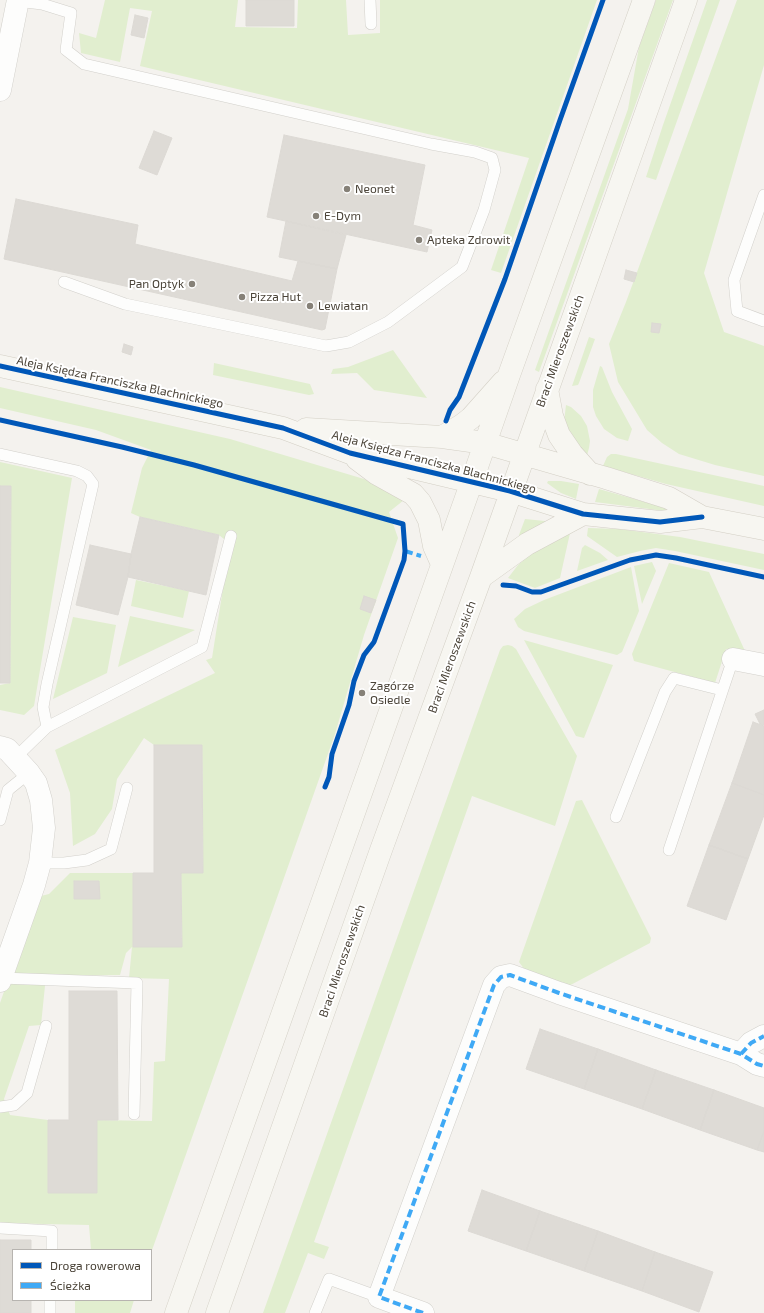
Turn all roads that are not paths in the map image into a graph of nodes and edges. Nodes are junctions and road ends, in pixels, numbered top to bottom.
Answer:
1 (18, 0) edge
2 (370, 0) edge
3 (644, 0) edge
4 (686, 0) edge
5 (371, 24) dead end
6 (0, 90) edge
7 (764, 195) edge
8 (64, 282) dead end
9 (764, 321) edge
10 (0, 366) edge
11 (509, 375) junction
12 (547, 388) junction
13 (283, 428) junction
14 (442, 437) junction
15 (485, 443) junction
16 (350, 453) junction
17 (0, 454) edge
18 (524, 454) junction
19 (591, 474) junction
20 (472, 481) junction
21 (510, 491) junction
22 (583, 514) junction
23 (702, 517) junction
24 (764, 529) edge
25 (231, 536) dead end
26 (442, 564) junction
27 (481, 577) junction
28 (733, 659) joint
29 (764, 665) edge
30 (722, 690) junction
31 (47, 727) junction
32 (15, 759) edge
33 (127, 788) dead end
34 (616, 817) dead end
35 (0, 820) edge
36 (669, 850) dead end
37 (40, 863) junction
38 (1, 980) edge
39 (46, 1026) dead end
40 (764, 1036) edge
41 (741, 1054) junction
42 (764, 1066) edge
43 (0, 1107) edge
44 (134, 1114) dead end
45 (0, 1228) edge
46 (52, 1249) edge
47 (379, 1298) junction
48 (50, 1301) edge
49 (50, 1313) edge
50 (176, 1313) edge
51 (217, 1313) edge
52 (315, 1313) edge
53 (423, 1313) edge

1 - 6 street
1 - 8 lane
2 - 5 lane
3 - 11 main road
4 - 12 main road, Braci Mieroszewskich
7 - 9 lane
10 - 13 main road, Aleja Księdza Franciszka Blachnickiego
11 - 14 main road
11 - 15 main road
12 - 18 main road, Braci Mieroszewskich
12 - 19 main road
13 - 14 main road, Aleja Księdza Franciszka Blachnickiego
13 - 16 main road, Aleja Księdza Franciszka Blachnickiego
14 - 15 main road, Aleja Księdza Franciszka Blachnickiego
15 - 18 main road, Aleja Księdza Franciszka Blachnickiego
15 - 20 main road
16 - 20 main road, Aleja Księdza Franciszka Blachnickiego
16 - 26 main road
17 - 31 lane
18 - 19 main road, Aleja Księdza Franciszka Blachnickiego
18 - 21 main road, Braci Mieroszewskich
19 - 23 main road, Aleja Księdza Franciszka Blachnickiego
20 - 21 main road, Aleja Księdza Franciszka Blachnickiego
20 - 26 main road
21 - 22 main road, Aleja Księdza Franciszka Blachnickiego
21 - 27 main road, Braci Mieroszewskich
22 - 23 main road, Aleja Księdza Franciszka Blachnickiego
22 - 27 main road
23 - 24 main road, Aleja Księdza Franciszka Blachnickiego
25 - 31 lane
26 - 50 main road
27 - 51 main road, Braci Mieroszewskich
28 - 29 street
28 - 30 lane
30 - 34 lane
30 - 36 lane
31 - 32 lane
32 - 35 lane
32 - 37 street
33 - 37 lane
37 - 38 street
38 - 44 lane
39 - 43 lane
40 - 41 street
41 - 42 street
41 - 47 street
45 - 46 lane
47 - 52 lane
47 - 53 street
48 - 49 lane

